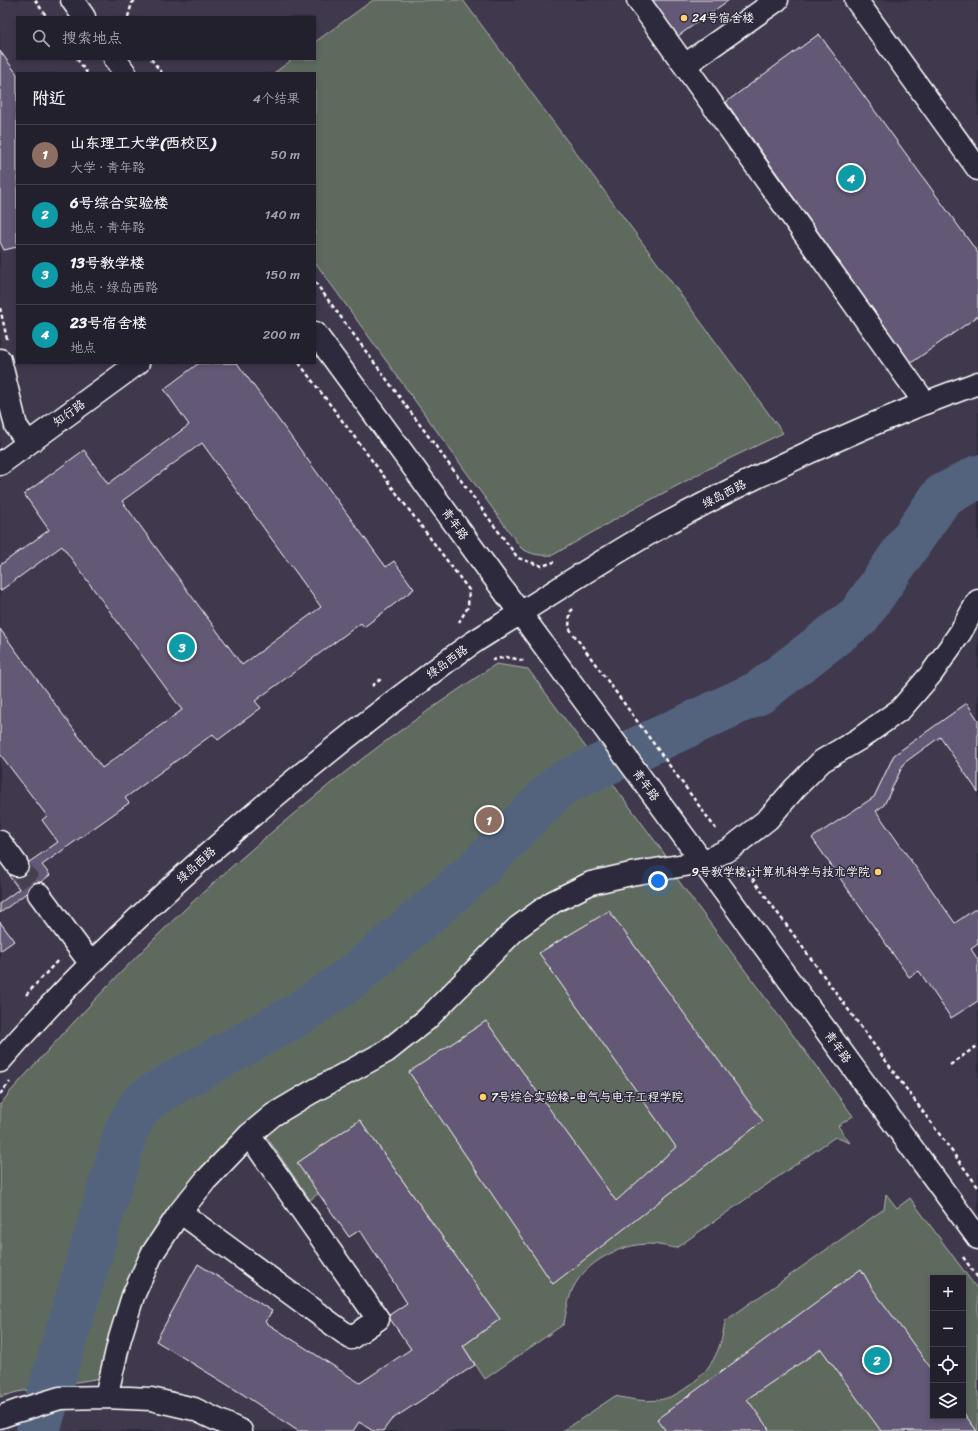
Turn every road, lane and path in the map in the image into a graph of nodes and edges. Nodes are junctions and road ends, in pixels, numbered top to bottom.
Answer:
1 (35, 0) edge
2 (136, 0) edge
3 (638, 0) edge
4 (777, 0) edge
5 (856, 0) edge
6 (46, 16) edge
7 (128, 16) edge
8 (78, 60) edge
9 (116, 60) edge
10 (152, 60) edge
11 (685, 65) junction
12 (86, 72) edge
13 (124, 72) edge
14 (161, 72) edge
15 (978, 169) edge
16 (316, 283) edge
17 (316, 333) edge
18 (0, 360) edge
19 (136, 364) edge
20 (300, 364) edge
21 (978, 383) edge
22 (925, 403) junction
23 (15, 433) edge
24 (0, 464) edge
25 (556, 561) dead end
26 (978, 601) edge
27 (574, 607) dead end
28 (520, 613) junction
29 (458, 624) dead end
30 (487, 661) dead end
31 (526, 661) dead end
32 (384, 677) dead end
33 (366, 691) dead end
34 (0, 842) edge
35 (730, 849) junction
36 (703, 862) junction
37 (17, 865) tunnel mouth
38 (38, 894) tunnel mouth
39 (60, 958) dead end
40 (91, 964) junction
41 (23, 997) dead end
42 (978, 1045) edge
43 (950, 1065) dead end
44 (7, 1069) edge
45 (0, 1094) edge
46 (249, 1135) junction
47 (978, 1187) edge
48 (180, 1212) junction
49 (978, 1238) edge
50 (106, 1397) junction
51 (8, 1414) edge
52 (241, 1431) edge

1 - 6 path
2 - 7 path
3 - 11 street
4 - 11 street
5 - 15 street
8 - 12 path
9 - 13 street
10 - 14 path
11 - 22 street
16 - 25 path
17 - 28 street, 青年路
18 - 23 street
19 - 23 street, 知行路
20 - 29 path
21 - 22 street, 绿岛西路
22 - 28 street, 绿岛西路
23 - 24 street, 知行路
26 - 35 street
27 - 35 path
28 - 36 street, 青年路
28 - 40 street, 绿岛西路
30 - 31 path
32 - 33 path
34 - 37 street
35 - 36 street
35 - 47 path
36 - 46 street
36 - 49 street, 青年路
38 - 40 street
39 - 41 path
40 - 44 street, 绿岛西路
42 - 43 path
44 - 45 path
46 - 48 street
46 - 48 street
48 - 50 street
50 - 51 street
50 - 52 street

